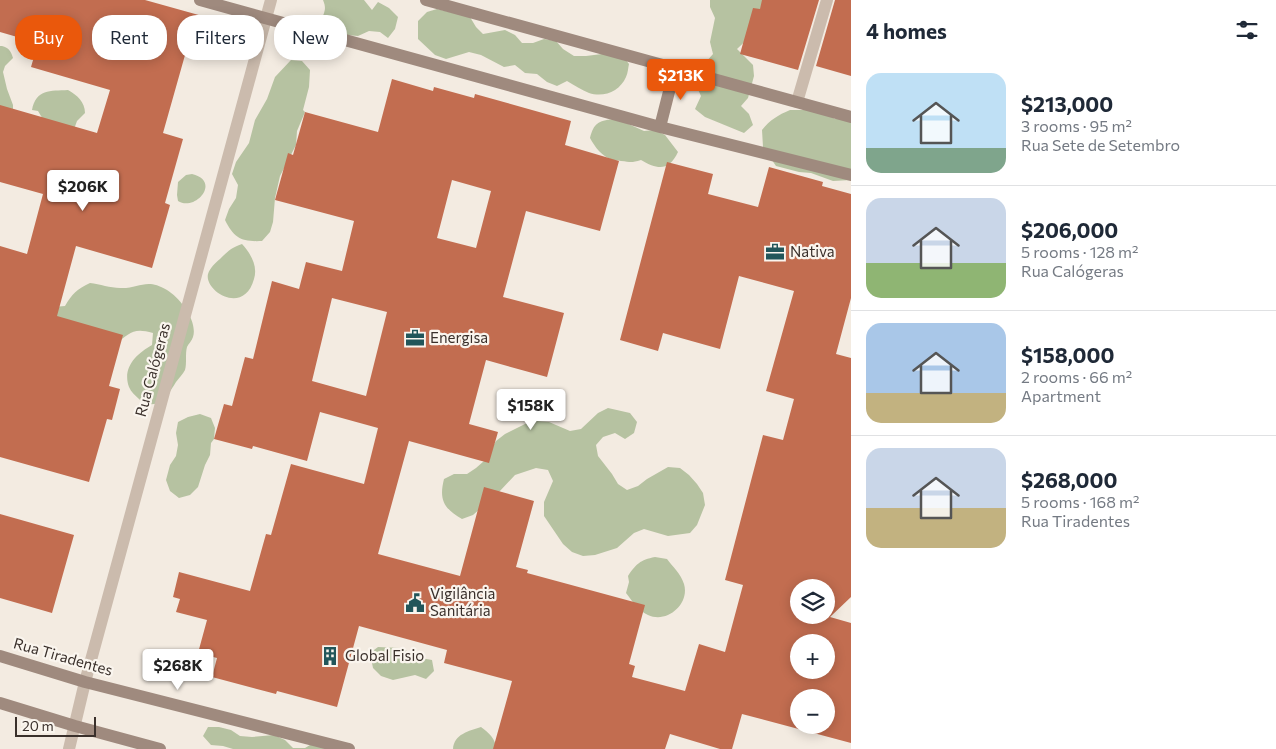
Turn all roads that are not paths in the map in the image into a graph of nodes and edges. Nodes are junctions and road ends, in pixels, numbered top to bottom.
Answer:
1 (200, 0) edge
2 (271, 0) edge
3 (426, 0) edge
4 (827, 0) edge
5 (266, 18) junction
6 (675, 68) junction
7 (797, 102) junction
8 (851, 117) edge
9 (660, 127) junction
10 (851, 175) edge
11 (0, 656) edge
12 (85, 682) junction
13 (0, 703) edge
14 (75, 726) junction
15 (69, 749) edge
16 (160, 749) edge
17 (349, 749) edge

1 - 5 main road
2 - 5 street, Rua Calógeras
3 - 6 main road
4 - 7 street
5 - 9 main road
5 - 12 street, Rua Calógeras
6 - 7 main road
6 - 9 main road
7 - 8 main road
9 - 10 main road
11 - 12 main road, Rua Tiradentes
12 - 14 street, Rua Calógeras
12 - 17 main road, Rua Tiradentes
13 - 14 main road
14 - 15 street, Rua Calógeras
14 - 16 main road

